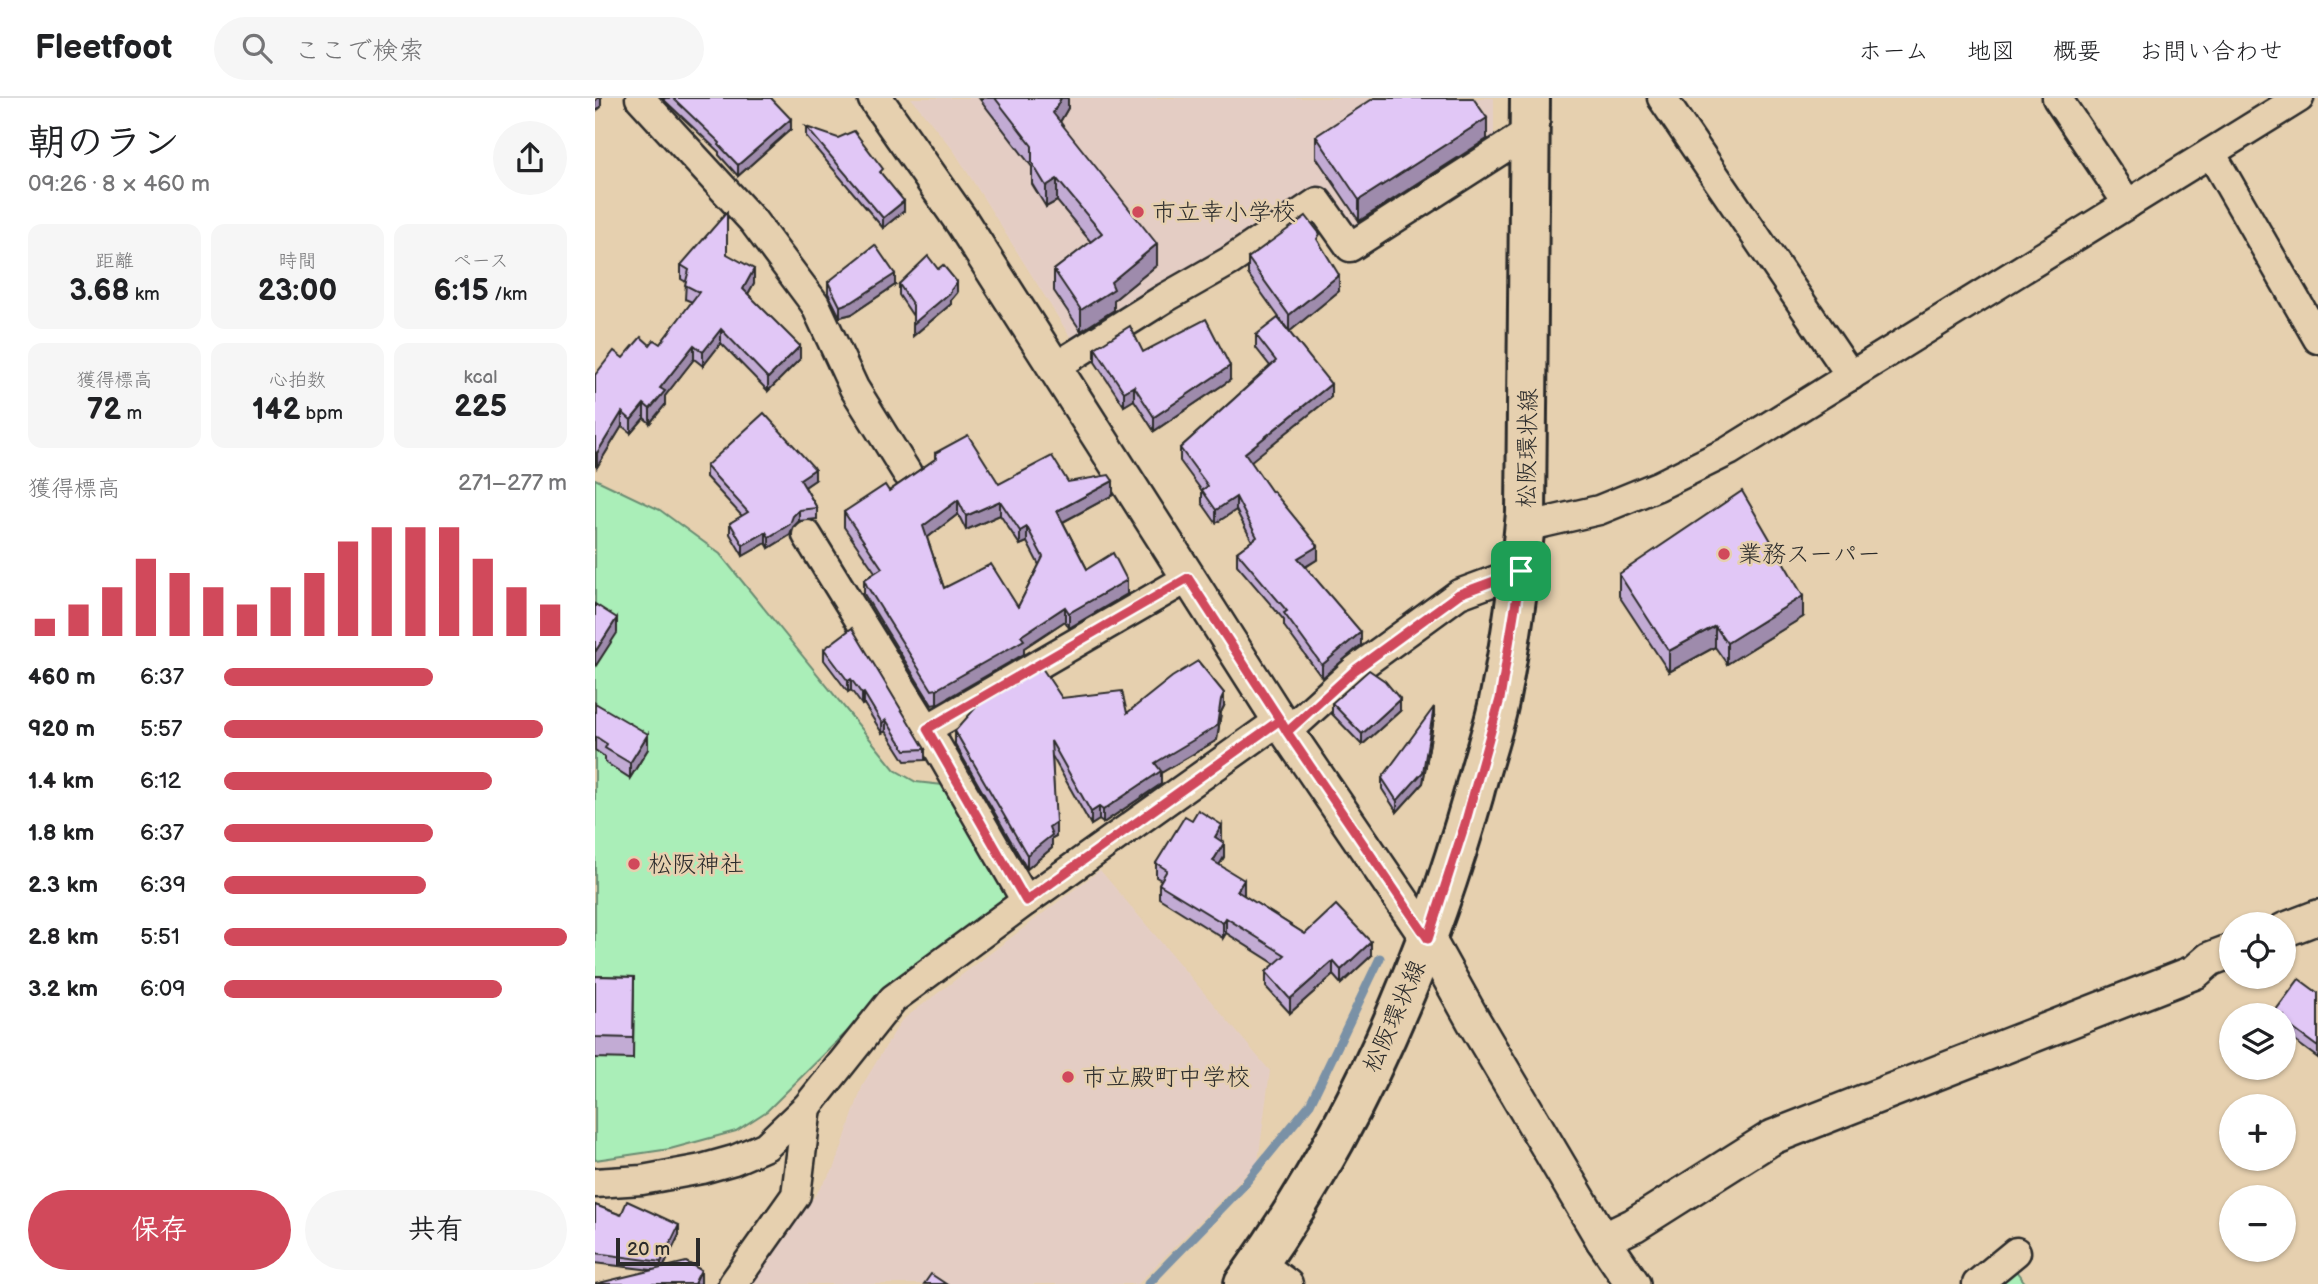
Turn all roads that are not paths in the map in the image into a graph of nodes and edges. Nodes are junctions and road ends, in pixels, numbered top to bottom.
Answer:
1 (640, 98) edge
2 (875, 98) edge
3 (1662, 98) edge
4 (2057, 98) edge
5 (2299, 98) edge
6 (1530, 115) edge
7 (2211, 153) junction
8 (2128, 204) junction
9 (2318, 339) edge
10 (1055, 367) junction
11 (1851, 376) junction
12 (907, 473) dead end
13 (1525, 527) junction
14 (807, 535) dead end
15 (1521, 571) junction
16 (1188, 578) junction
17 (1284, 726) junction
18 (927, 729) junction
19 (1026, 901) junction
20 (2318, 916) edge
21 (2296, 925) edge
22 (1428, 939) junction
23 (2219, 956) edge
24 (807, 1107) junction
25 (595, 1183) edge
26 (1604, 1240) junction
27 (2016, 1252) dead end
28 (1264, 1277) edge
29 (733, 1284) edge
30 (1633, 1284) edge
31 (1977, 1284) edge

1 - 12 street
2 - 10 street
3 - 11 street
4 - 8 street
5 - 7 street
6 - 10 street
6 - 13 main road, 松阪環状線
7 - 8 street
7 - 9 street
8 - 11 street
10 - 16 street
11 - 13 street
13 - 15 main road, 松阪環状線
14 - 18 street
15 - 17 street
15 - 22 main road, 松阪環状線
16 - 17 street
16 - 18 street
17 - 19 street
17 - 22 street
18 - 19 street
19 - 24 street
20 - 21 street
22 - 26 street
22 - 28 main road, 松阪環状線
23 - 26 street
24 - 25 street
24 - 29 street
26 - 30 street
27 - 31 street

